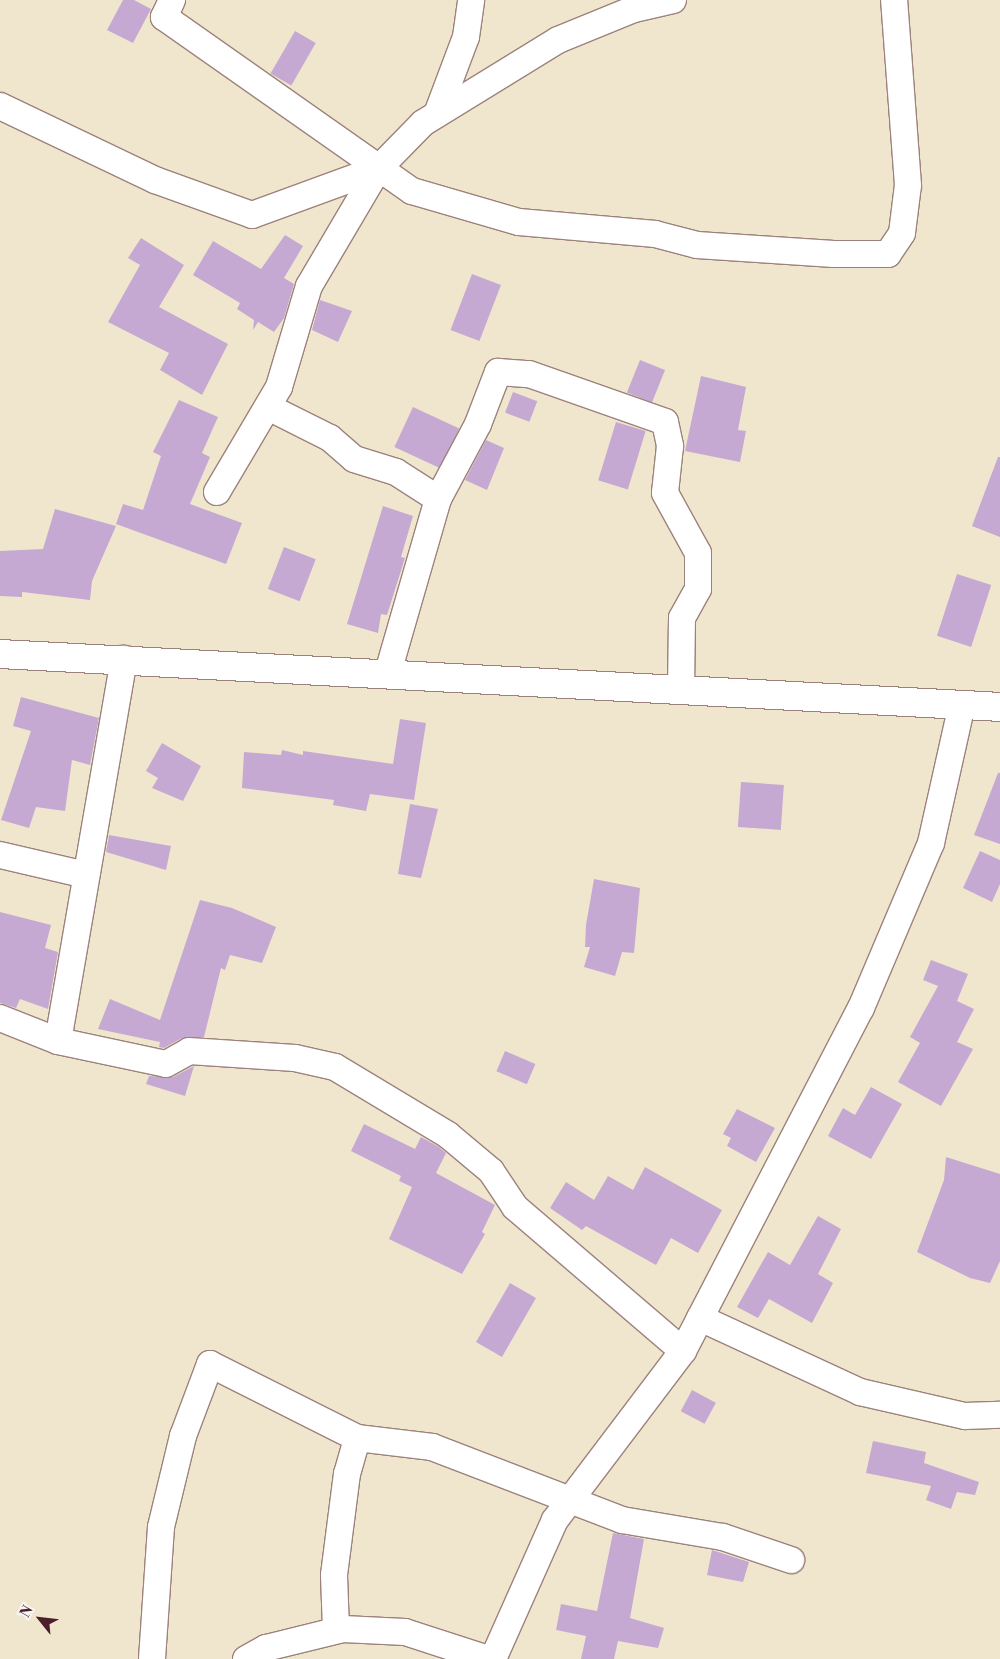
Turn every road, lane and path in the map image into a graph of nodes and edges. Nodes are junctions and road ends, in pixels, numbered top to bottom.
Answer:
1 (172, 0) edge
2 (471, 0) edge
3 (673, 0) edge
4 (894, 0) edge
5 (0, 106) edge
6 (437, 114) junction
7 (378, 169) junction
8 (268, 407) junction
9 (217, 492) dead end
10 (438, 499) junction
11 (2, 659) edge
12 (124, 659) junction
13 (388, 672) junction
14 (681, 688) junction
15 (962, 704) junction
16 (1000, 707) edge
17 (0, 855) edge
18 (86, 875) junction
19 (0, 1018) edge
20 (58, 1041) junction
21 (700, 1318) junction
22 (683, 1351) junction
23 (1000, 1414) edge
24 (357, 1438) junction
25 (570, 1500) junction
26 (791, 1560) dead end
27 (336, 1630) junction
28 (152, 1659) edge
29 (246, 1659) edge
30 (488, 1659) edge
31 (493, 1659) edge

1 - 7 street
2 - 6 street
3 - 6 street
4 - 7 street
5 - 7 street
6 - 7 street
7 - 8 street
8 - 9 street
8 - 10 street
10 - 13 street
10 - 14 street
11 - 12 main road
12 - 13 main road
12 - 18 street
13 - 14 main road
14 - 15 main road
15 - 16 main road
15 - 21 street
17 - 18 street
18 - 20 street
19 - 20 street
20 - 22 street
21 - 22 street
21 - 23 street
22 - 25 street
24 - 25 street
24 - 27 street
24 - 28 street
25 - 26 street
25 - 31 street
27 - 29 street
27 - 30 street

